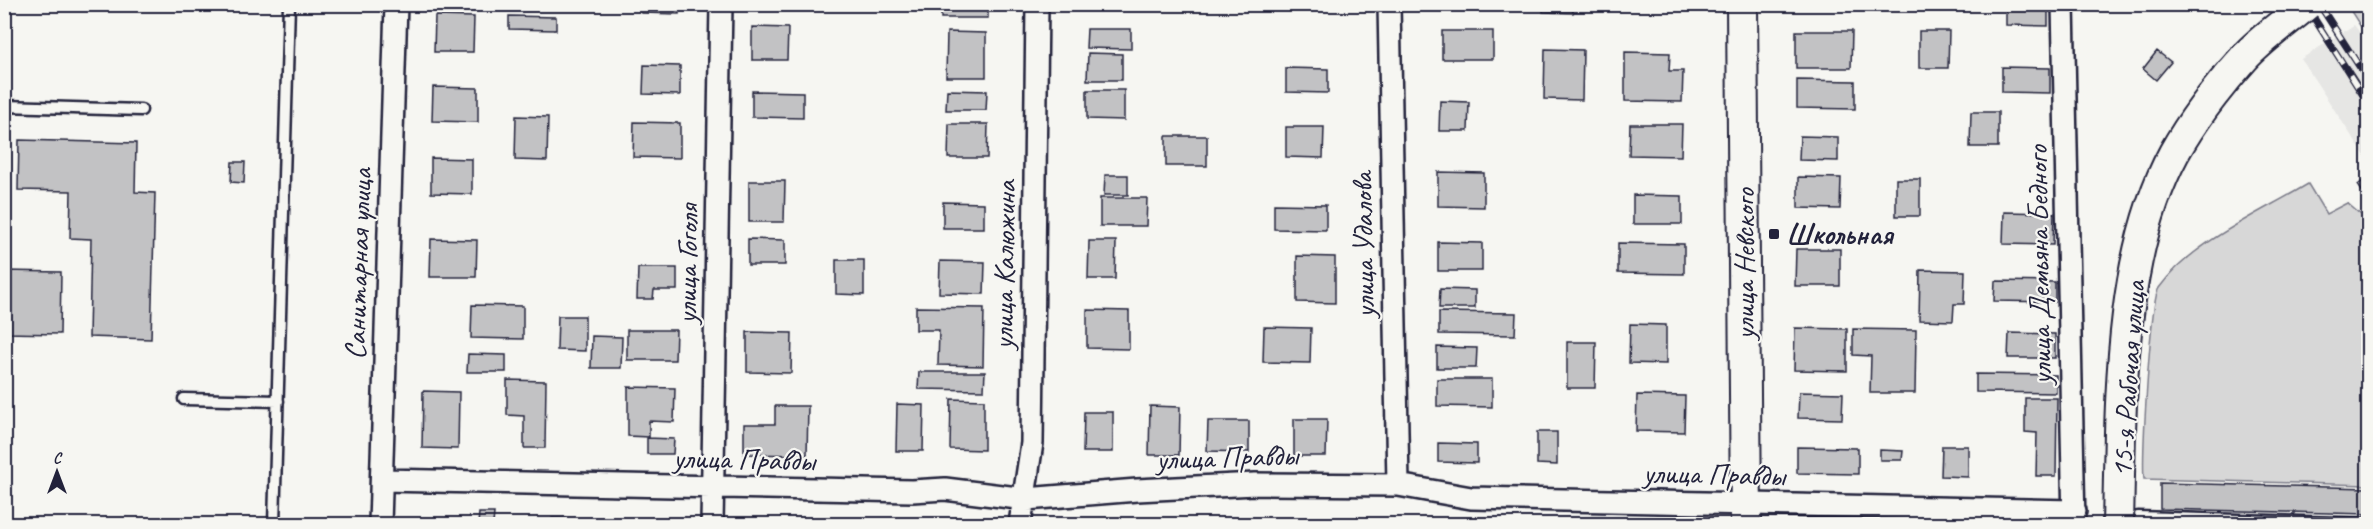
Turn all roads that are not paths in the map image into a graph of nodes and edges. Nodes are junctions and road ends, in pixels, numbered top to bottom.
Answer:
1 (289, 4) edge
2 (396, 4) edge
3 (722, 4) edge
4 (1036, 4) edge
5 (1389, 4) edge
6 (1742, 4) edge
7 (2063, 4) edge
8 (2307, 4) edge
9 (4, 106) edge
10 (141, 110) dead end
11 (184, 399) dead end
12 (278, 401) junction
13 (382, 480) junction
14 (1398, 485) junction
15 (713, 488) junction
16 (1026, 499) junction
17 (1746, 515) edge
18 (2079, 516) edge
19 (2128, 521) edge
20 (2368, 524) edge
21 (273, 525) edge
22 (380, 525) edge
23 (712, 525) edge
24 (1020, 525) edge

1 - 12 lane
2 - 13 street, Санитарная улица
3 - 15 street, улица Гоголя
4 - 16 street, улица Калюжина
5 - 14 street, улица Удалова
6 - 17 main road, улица Невского
7 - 18 street, улица Демьяна Бедного
8 - 19 main road, 15-я Рабочая улица, bridge
9 - 10 lane
11 - 12 lane
12 - 21 lane
13 - 15 street, улица Правды
13 - 22 street, Санитарная улица
14 - 16 street, улица Правды
14 - 17 street, улица Правды
15 - 16 street, улица Правды
15 - 23 street, улица Гоголя
16 - 24 street, улица Калюжина
17 - 18 street, улица Правды
19 - 20 lane

